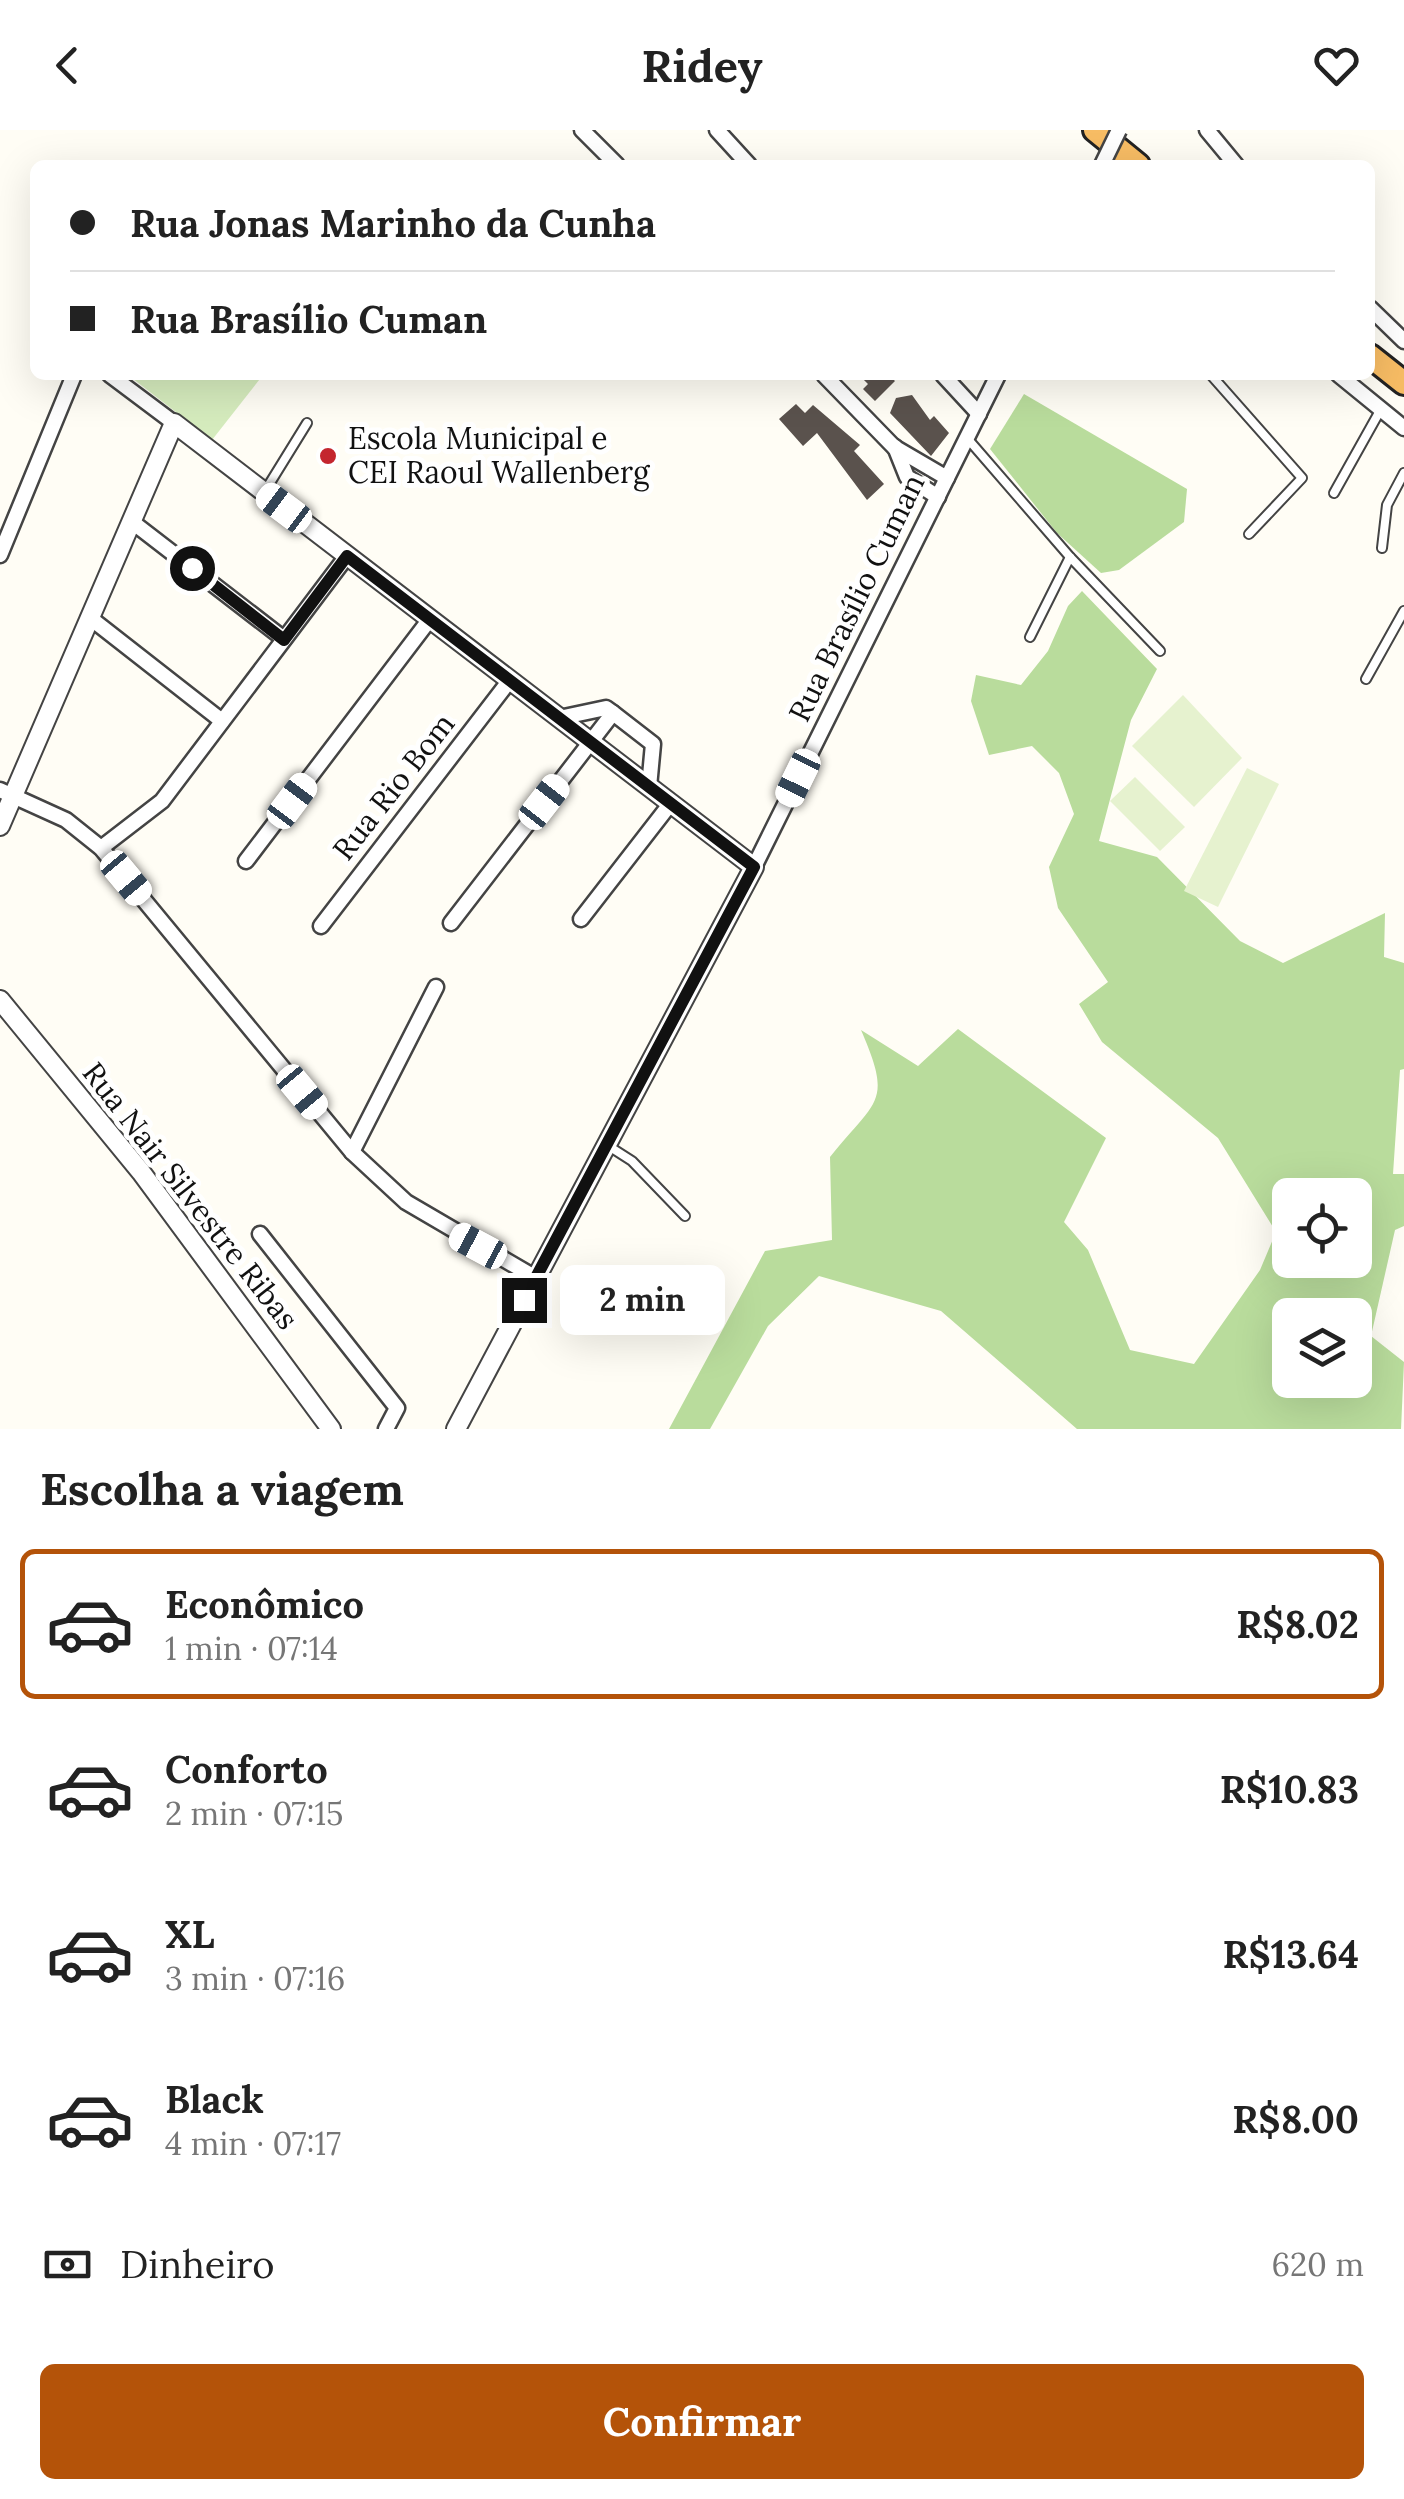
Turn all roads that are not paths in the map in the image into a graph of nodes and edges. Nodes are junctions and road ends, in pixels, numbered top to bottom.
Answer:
1 (582, 130) edge
2 (717, 130) edge
3 (1095, 130) edge
4 (1119, 130) edge
5 (1207, 130) edge
6 (612, 160) edge
7 (744, 160) edge
8 (1104, 160) edge
9 (1132, 160) edge
10 (1232, 160) edge
11 (1375, 313) edge
12 (1404, 341) edge
13 (1375, 360) edge
14 (72, 380) edge
15 (117, 380) edge
16 (829, 380) edge
17 (948, 380) edge
18 (996, 380) edge
19 (1215, 380) edge
20 (1345, 380) edge
21 (1404, 384) edge
22 (1381, 409) junction
23 (979, 414) junction
24 (174, 423) junction
25 (307, 423) dead end
26 (1404, 428) edge
27 (967, 438) junction
28 (894, 447) junction
29 (1404, 472) edge
30 (947, 478) junction
31 (264, 492) junction
32 (1334, 492) dead end
33 (938, 497) junction
34 (130, 521) junction
35 (1249, 534) dead end
36 (1382, 548) dead end
37 (0, 556) edge
38 (347, 556) junction
39 (1070, 557) junction
40 (1404, 612) edge
41 (89, 617) junction
42 (430, 620) junction
43 (1030, 636) dead end
44 (284, 640) junction
45 (1160, 650) dead end
46 (510, 680) junction
47 (1366, 680) dead end
48 (613, 713) junction
49 (559, 718) junction
50 (222, 721) junction
51 (590, 742) junction
52 (649, 787) junction
53 (6, 793) edge
54 (671, 803) junction
55 (0, 826) edge
56 (101, 848) junction
57 (246, 861) dead end
58 (754, 867) junction
59 (581, 919) dead end
60 (451, 923) dead end
61 (321, 926) dead end
62 (436, 987) dead end
63 (0, 1000) edge
64 (608, 1144) junction
65 (352, 1152) junction
66 (685, 1216) dead end
67 (260, 1234) dead end
68 (536, 1278) junction
69 (332, 1429) edge
70 (386, 1429) edge
71 (456, 1429) edge

1 - 6 street
2 - 7 street
3 - 9 highway
4 - 8 street, bridge
5 - 10 street
11 - 12 street
13 - 21 highway
14 - 37 street
15 - 24 street
16 - 28 street
17 - 23 street
18 - 23 street, Rua Brasílio Cuman
19 - 35 lane
20 - 22 street
22 - 26 street
22 - 32 lane
23 - 27 street, Rua Brasílio Cuman
24 - 31 street
24 - 34 street
25 - 31 lane
27 - 30 street, Rua Brasílio Cuman
27 - 39 lane
28 - 30 street
28 - 33 street
29 - 36 lane
30 - 33 street, Rua Brasílio Cuman
31 - 38 street
33 - 58 street, Rua Brasílio Cuman
34 - 41 street
34 - 44 street
38 - 42 street
38 - 44 street
39 - 43 lane
39 - 45 lane
40 - 47 lane
41 - 50 street
41 - 53 street
42 - 46 street
42 - 57 street
44 - 50 street
46 - 49 street
46 - 61 street, Rua Rio Bom
48 - 49 street
48 - 51 street
48 - 52 street
49 - 51 street
50 - 56 street
51 - 52 street
51 - 60 street
52 - 54 street
53 - 55 street
53 - 56 street
54 - 58 street
54 - 59 street
56 - 65 street
58 - 64 street, Rua Brasílio Cuman
62 - 65 street
63 - 69 street, Rua Nair Silvestre Ribas
64 - 66 lane
64 - 68 street, Rua Brasílio Cuman
65 - 68 street
67 - 70 street
68 - 71 street, Rua Brasílio Cuman

